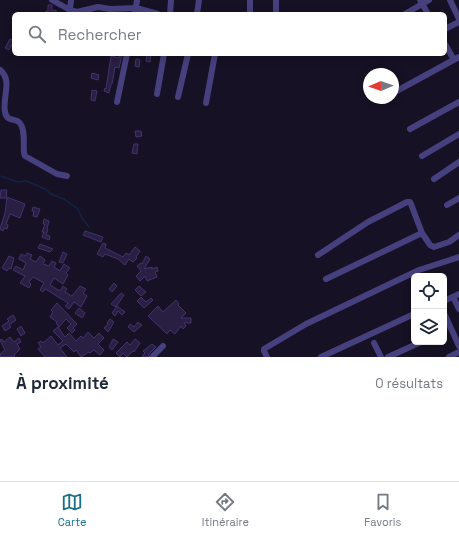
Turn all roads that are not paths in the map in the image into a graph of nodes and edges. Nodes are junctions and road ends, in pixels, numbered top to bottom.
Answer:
1 (52, 0) edge
2 (71, 0) edge
3 (102, 0) edge
4 (137, 0) edge
5 (171, 0) edge
6 (199, 0) edge
7 (250, 0) edge
8 (276, 0) edge
9 (429, 0) edge
10 (450, 0) edge
11 (421, 2) edge
12 (102, 7) junction
13 (70, 10) junction
14 (135, 11) edge
15 (75, 12) edge
16 (80, 12) edge
17 (170, 12) edge
18 (197, 12) edge
19 (250, 12) dead end
20 (276, 12) edge
21 (408, 12) edge
22 (427, 12) edge
23 (459, 20) edge
24 (447, 28) edge
25 (447, 47) edge
26 (127, 56) edge
27 (164, 56) edge
28 (188, 56) edge
29 (215, 56) edge
30 (456, 58) edge
31 (0, 70) edge
32 (399, 89) edge
33 (157, 94) dead end
34 (178, 97) dead end
35 (117, 102) dead end
36 (459, 102) edge
37 (206, 103) dead end
38 (410, 129) dead end
39 (459, 134) edge
40 (422, 156) dead end
41 (459, 162) edge
42 (67, 176) dead end
43 (434, 179) dead end
44 (459, 198) edge
45 (447, 205) dead end
46 (422, 233) junction
47 (459, 235) edge
48 (318, 255) dead end
49 (459, 257) edge
50 (326, 278) dead end
51 (456, 295) edge
52 (447, 300) edge
53 (459, 309) edge
54 (411, 315) edge
55 (447, 319) edge
56 (451, 328) junction
57 (447, 330) edge
58 (374, 343) dead end
59 (414, 345) edge
60 (162, 346) dead end
61 (459, 346) edge
62 (459, 352) edge
63 (152, 357) edge
64 (267, 357) edge
65 (321, 357) edge
66 (382, 357) edge
67 (388, 357) edge
68 (449, 357) edge

1 - 13 street
2 - 13 street
3 - 12 street
4 - 14 street
5 - 17 street
6 - 18 street
7 - 19 street
8 - 20 street
9 - 11 street
10 - 23 street
11 - 21 street
11 - 22 street
12 - 14 street
12 - 16 street
13 - 15 street
23 - 24 street
25 - 30 street
26 - 35 street
27 - 33 street
28 - 34 street
29 - 37 street
30 - 32 street
31 - 42 street
36 - 38 street
39 - 40 street
41 - 43 street
44 - 45 street
46 - 47 street
46 - 48 street
46 - 50 street
49 - 64 street
51 - 52 street
51 - 53 street
54 - 65 street
55 - 56 street
56 - 57 street
56 - 61 street
58 - 66 street
59 - 67 street
60 - 63 street
62 - 68 street

